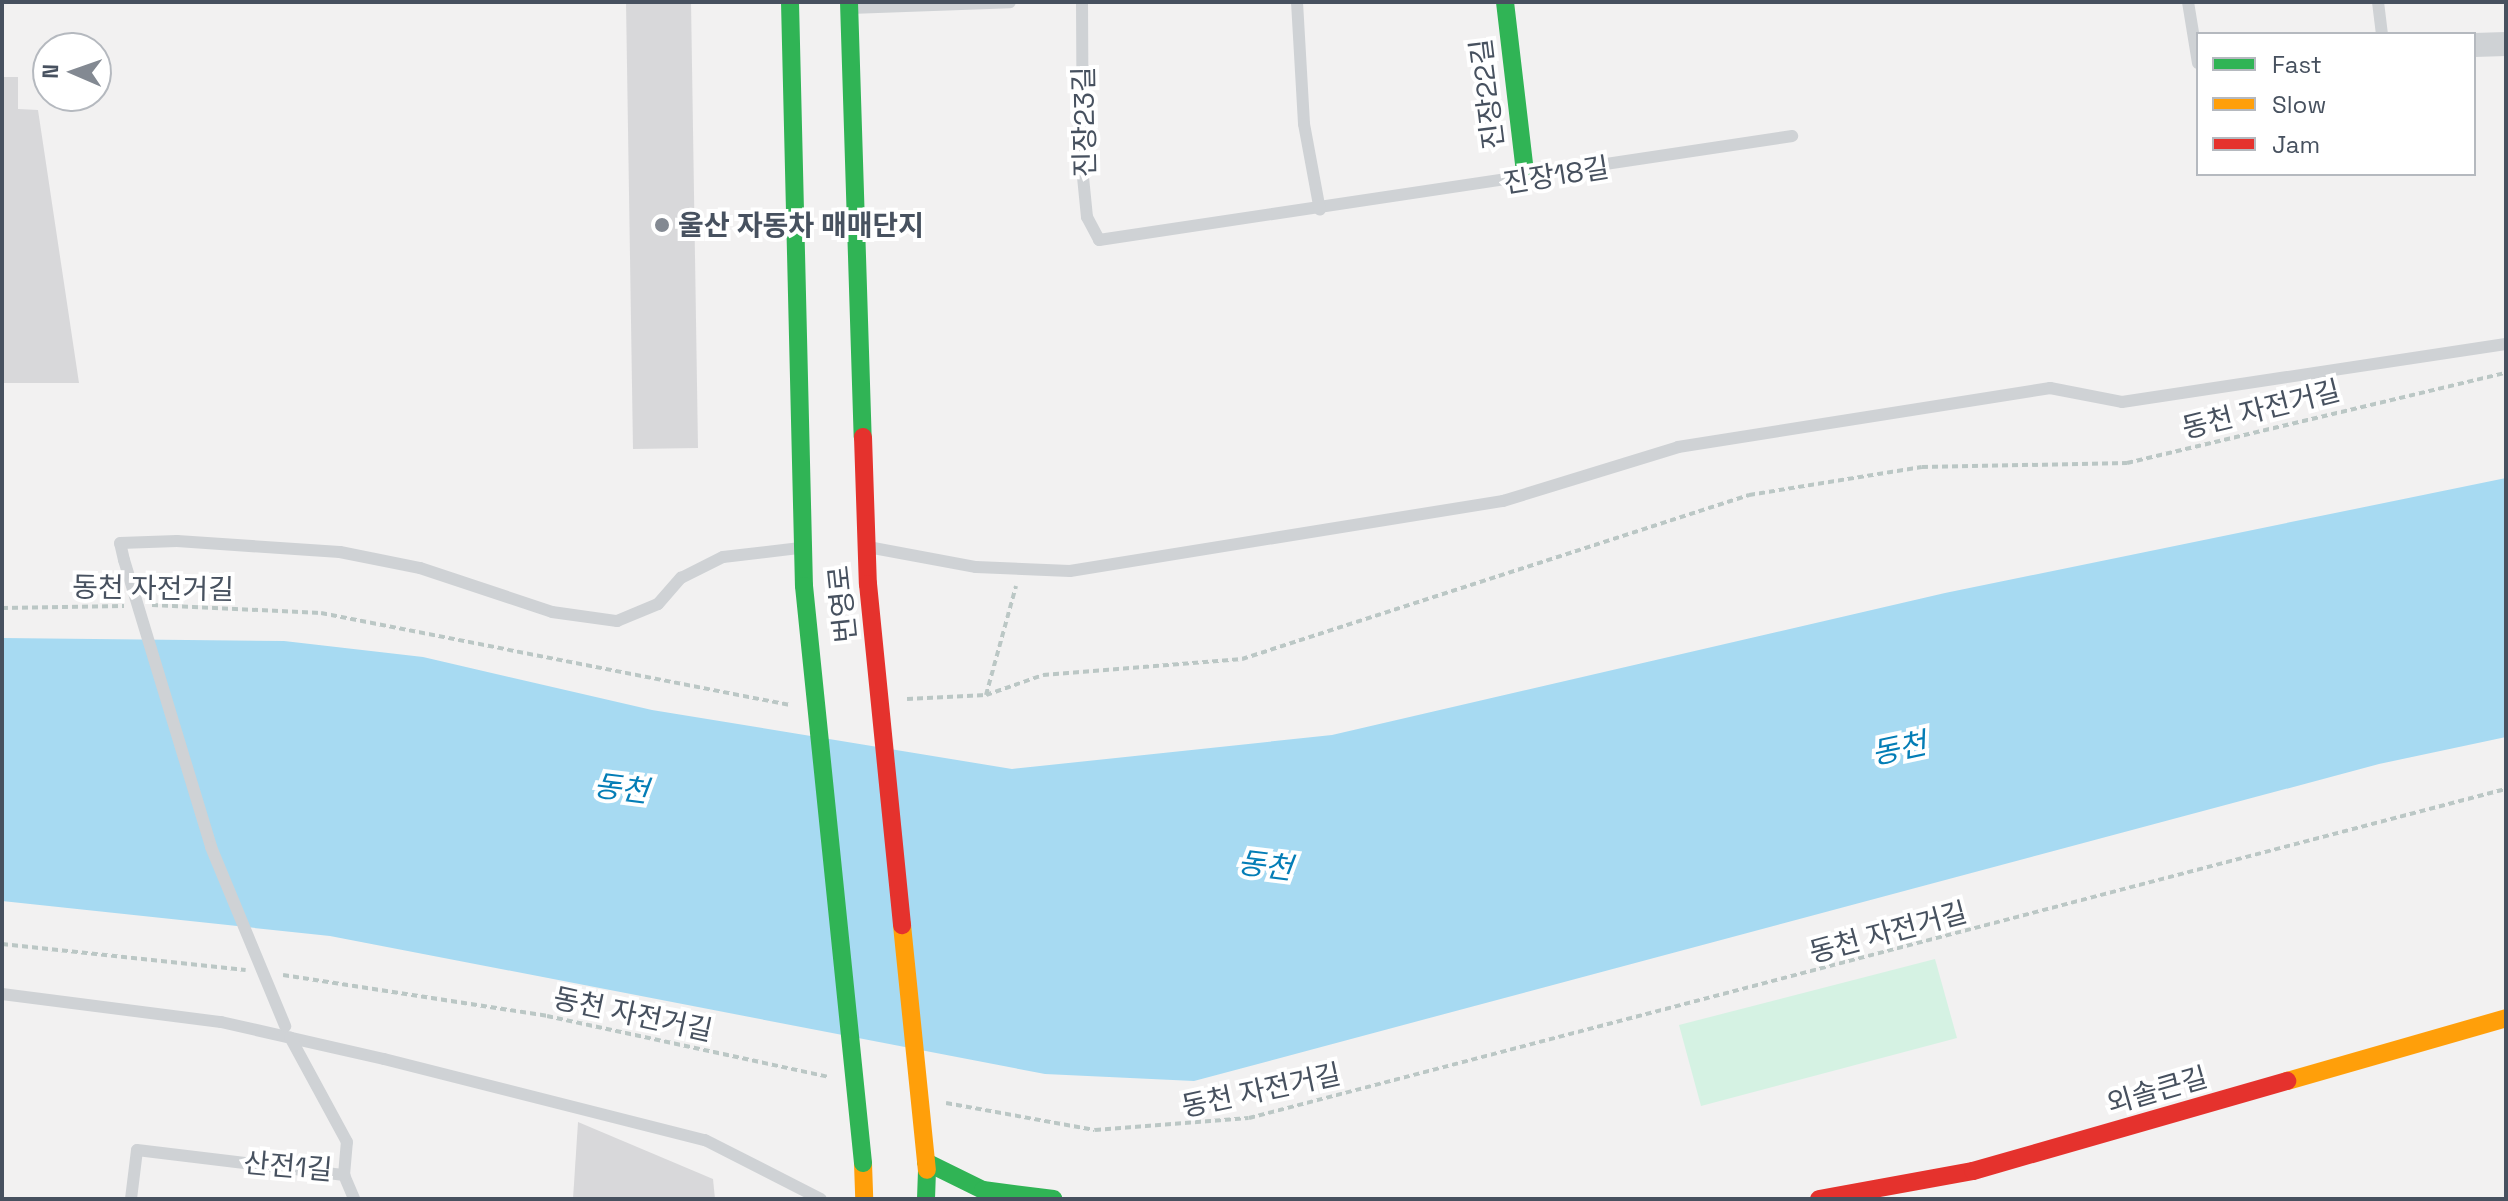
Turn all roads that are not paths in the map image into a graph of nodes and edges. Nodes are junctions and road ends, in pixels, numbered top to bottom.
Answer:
1 (790, 2) edge
2 (1010, 2) edge
3 (1082, 2) edge
4 (1297, 2) edge
5 (1505, 2) edge
6 (2188, 2) edge
7 (2378, 2) edge
8 (850, 5) edge
9 (2382, 32) edge
10 (2506, 44) edge
11 (2476, 45) edge
12 (2196, 51) edge
13 (1792, 136) dead end
14 (1526, 180) junction
15 (1320, 210) junction
16 (1099, 240) joint
17 (2506, 344) edge
18 (865, 546) junction
19 (802, 548) junction
20 (2, 994) edge
21 (2506, 1018) edge
22 (291, 1040) junction
23 (927, 1166) junction
24 (344, 1175) junction
25 (131, 1199) edge
26 (354, 1199) edge
27 (821, 1199) edge
28 (864, 1199) edge
29 (926, 1199) edge
30 (1053, 1199) edge
31 (1819, 1199) edge

1 - 19 main road, 번영로
2 - 8 lane
3 - 16 lane, 진장23길
4 - 15 lane
5 - 14 main road, 진장22길
6 - 12 lane
7 - 9 lane
8 - 18 main road, 번영로
10 - 11 street
13 - 14 lane, 진장18길
14 - 15 lane, 진장18길
15 - 16 lane, 진장18길
17 - 18 lane
18 - 23 main road, 번영로, bridge
19 - 22 lane, 산전1길, bridge
19 - 28 main road, 번영로, bridge
20 - 22 lane
21 - 31 main road, 외솔큰길
22 - 24 lane, 산전1길
22 - 27 lane
23 - 29 main road, 번영로
23 - 30 main road
24 - 25 lane, 산전1길
24 - 26 lane

